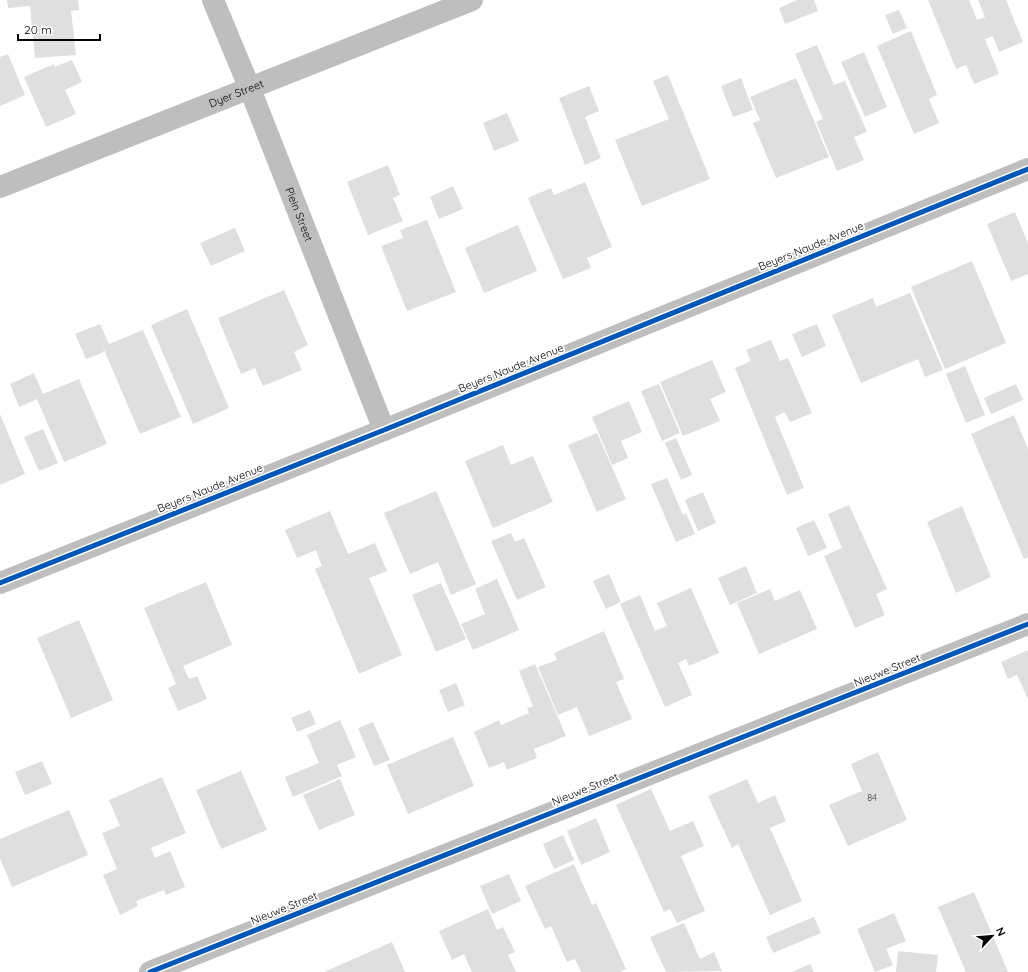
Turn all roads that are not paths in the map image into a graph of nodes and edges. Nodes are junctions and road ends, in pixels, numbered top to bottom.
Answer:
1 (213, 0) edge
2 (472, 0) edge
3 (250, 89) junction
4 (1028, 169) edge
5 (0, 187) edge
6 (384, 430) junction
7 (0, 583) edge
8 (1028, 624) edge
9 (150, 972) edge

1 - 3 street, Plein Street
2 - 3 street, Dyer Street
3 - 5 street, Dyer Street
3 - 6 street, Plein Street
4 - 6 street, Beyers Naude Avenue
6 - 7 street, Beyers Naude Avenue
8 - 9 street, Nieuwe Street

